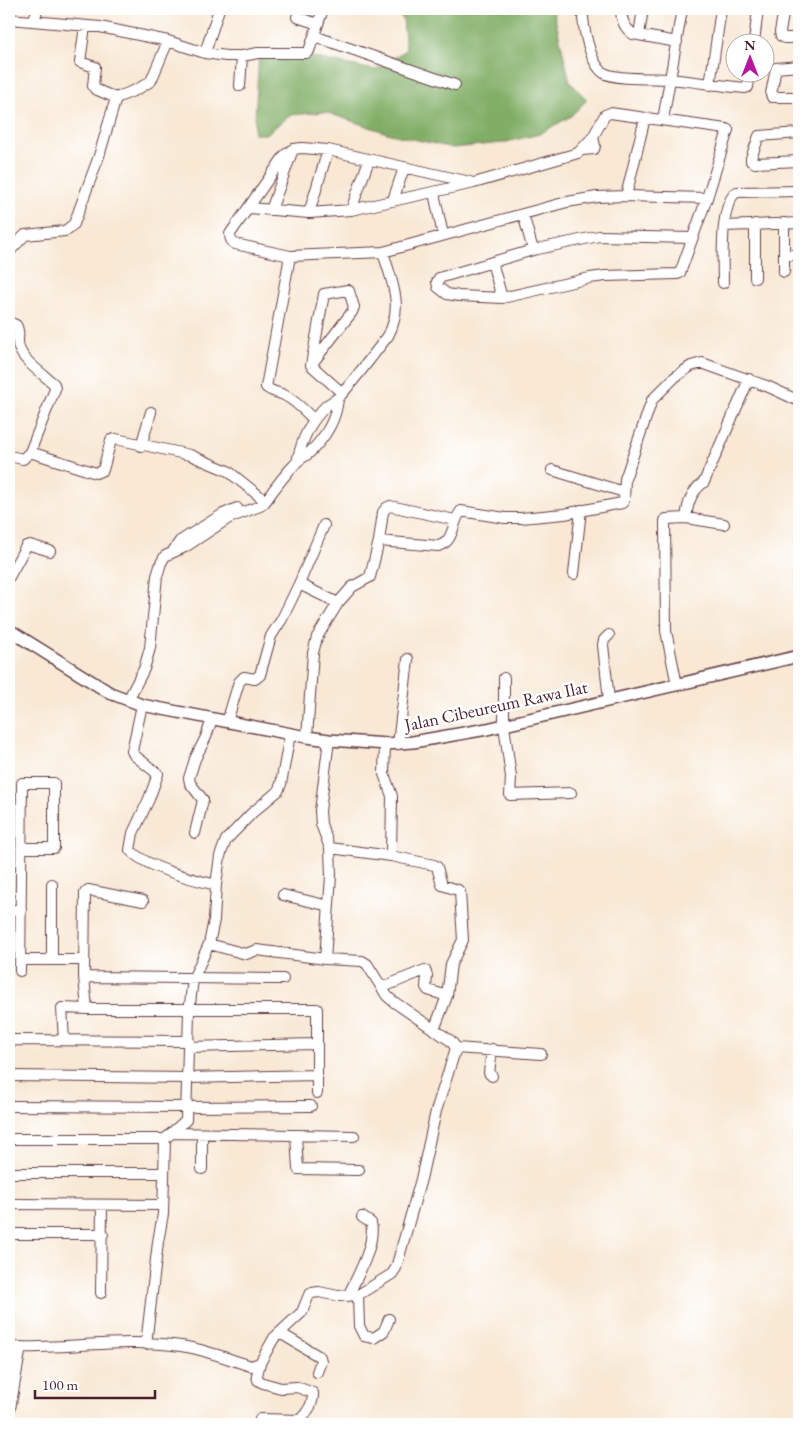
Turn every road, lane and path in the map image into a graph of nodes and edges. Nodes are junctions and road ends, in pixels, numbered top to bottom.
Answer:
1 (38, 9) edge
2 (219, 9) edge
3 (323, 9) edge
4 (582, 9) edge
5 (621, 9) edge
6 (643, 9) edge
7 (682, 9) edge
8 (721, 9) edge
9 (758, 9) edge
10 (784, 9) edge
11 (297, 17) dead end
12 (9, 19) edge
13 (33, 21) junction
14 (318, 24) junction
15 (85, 26) junction
16 (755, 32) edge
17 (639, 35) junction
18 (314, 36) junction
19 (799, 38) edge
20 (168, 41) junction
21 (678, 42) junction
22 (205, 53) junction
23 (242, 56) junction
24 (799, 66) edge
25 (670, 80) junction
26 (748, 82) edge
27 (710, 84) junction
28 (455, 85) dead end
29 (240, 86) dead end
30 (799, 96) edge
31 (116, 98) junction
32 (645, 118) junction
33 (663, 120) junction
34 (799, 133) edge
35 (293, 148) junction
36 (328, 150) junction
37 (369, 160) junction
38 (799, 161) edge
39 (404, 168) junction
40 (474, 183) junction
41 (799, 192) edge
42 (434, 193) junction
43 (626, 196) junction
44 (707, 198) junction
45 (393, 200) junction
46 (249, 208) junction
47 (271, 210) junction
48 (351, 210) junction
49 (309, 213) junction
50 (523, 214) junction
51 (784, 223) junction
52 (799, 223) edge
53 (755, 224) junction
54 (724, 226) junction
55 (443, 235) junction
56 (692, 238) junction
57 (533, 250) junction
58 (9, 252) edge
59 (383, 252) junction
60 (784, 255) junction
61 (799, 255) edge
62 (290, 256) junction
63 (492, 262) junction
64 (784, 272) dead end
65 (755, 278) dead end
66 (723, 283) dead end
67 (502, 298) junction
68 (9, 322) edge
69 (311, 365) junction
70 (749, 379) junction
71 (340, 396) junction
72 (799, 402) edge
73 (151, 412) dead end
74 (314, 420) junction
75 (141, 446) junction
76 (30, 452) junction
77 (9, 456) edge
78 (297, 462) junction
79 (552, 470) dead end
80 (624, 492) junction
81 (265, 498) junction
82 (581, 510) junction
83 (686, 518) junction
84 (455, 520) junction
85 (724, 524) dead end
86 (324, 525) dead end
87 (379, 541) junction
88 (50, 551) dead end
89 (574, 574) dead end
90 (9, 577) edge
91 (299, 584) junction
92 (338, 603) junction
93 (9, 630) edge
94 (609, 635) dead end
95 (799, 656) edge
96 (408, 658) dead end
97 (504, 678) dead end
98 (677, 685) junction
99 (128, 700) junction
100 (610, 700) junction
101 (142, 706) junction
102 (212, 719) junction
103 (227, 722) junction
104 (504, 725) junction
105 (290, 734) junction
106 (307, 737) junction
107 (329, 740) junction
108 (385, 744) junction
109 (398, 744) junction
110 (571, 793) dead end
111 (195, 833) dead end
112 (21, 848) junction
113 (330, 848) junction
114 (391, 856) junction
115 (52, 884) dead end
116 (216, 885) junction
117 (283, 895) dead end
118 (143, 901) dead end
119 (329, 906) junction
120 (9, 910) edge
121 (21, 910) junction
122 (209, 944) junction
123 (325, 959) junction
124 (20, 960) junction
125 (52, 960) junction
126 (84, 960) junction
127 (20, 971) dead end
128 (84, 977) junction
129 (193, 979) junction
130 (283, 979) dead end
131 (383, 988) junction
132 (447, 996) junction
133 (87, 1009) junction
134 (190, 1010) junction
135 (434, 1030) junction
136 (64, 1040) junction
137 (189, 1044) junction
138 (317, 1044) junction
139 (9, 1045) edge
140 (456, 1048) junction
141 (492, 1049) junction
142 (540, 1054) dead end
143 (9, 1076) edge
144 (317, 1076) junction
145 (492, 1076) dead end
146 (188, 1078) junction
147 (317, 1093) dead end
148 (9, 1106) edge
149 (311, 1106) dead end
150 (187, 1108) junction
151 (202, 1134) junction
152 (296, 1135) junction
153 (168, 1136) junction
154 (354, 1136) dead end
155 (9, 1139) edge
156 (202, 1169) dead end
157 (359, 1170) dead end
158 (9, 1173) edge
159 (164, 1173) junction
160 (9, 1204) edge
161 (102, 1205) junction
162 (163, 1205) junction
163 (362, 1217) dead end
164 (9, 1234) edge
165 (103, 1234) junction
166 (101, 1293) dead end
167 (353, 1296) junction
168 (389, 1319) dead end
169 (280, 1334) junction
170 (146, 1344) junction
171 (9, 1347) edge
172 (21, 1347) junction
173 (260, 1363) junction
174 (317, 1372) dead end
175 (10, 1409) dead end
176 (260, 1419) dead end

1 - 13 street
2 - 22 street
3 - 14 street
4 - 25 street
5 - 17 street
6 - 17 street
7 - 21 street
8 - 27 street
9 - 16 street
10 - 19 street
11 - 14 street
12 - 13 street
13 - 15 street
14 - 18 street
15 - 20 street
15 - 31 street
17 - 21 street
18 - 23 street
18 - 28 street
20 - 22 street
20 - 31 street
21 - 25 street
22 - 23 street
23 - 29 street
24 - 30 street
25 - 27 street
25 - 33 street
26 - 27 street
31 - 58 street
32 - 33 street
32 - 40 street
32 - 43 street
33 - 44 street
34 - 38 street
35 - 36 street
35 - 46 street
35 - 47 street
36 - 37 street
36 - 49 street
37 - 39 street
37 - 48 street
39 - 40 street
39 - 45 street
40 - 42 street
41 - 54 street
42 - 45 street
42 - 55 street
43 - 44 street
43 - 50 street
44 - 56 street
45 - 48 street
46 - 47 street
46 - 62 street
47 - 49 street
48 - 49 street
50 - 55 street
50 - 57 street
51 - 52 street
51 - 53 street
51 - 60 street
53 - 54 street
53 - 65 street
54 - 66 street
55 - 59 street
56 - 57 street
56 - 67 street
57 - 63 street
59 - 62 street
59 - 71 street
60 - 61 street
60 - 64 street
62 - 74 street
63 - 67 street
63 - 67 street
68 - 76 street
69 - 69 street
69 - 71 street
70 - 72 street
70 - 80 street
70 - 83 street
71 - 74 street
71 - 78 street
73 - 75 street
74 - 78 street
75 - 76 street
75 - 81 street
76 - 77 street
78 - 81 street
79 - 80 street
80 - 82 street
81 - 99 street
82 - 84 street
82 - 89 street
83 - 85 street
83 - 98 street
84 - 87 street
84 - 87 street
86 - 91 street
87 - 92 street
88 - 90 street
91 - 92 street
91 - 103 street
92 - 106 street
93 - 99 street, Jalan Cibeureum Rawa Ilat
94 - 100 street
95 - 98 street, Jalan Cibeureum Rawa Ilat
96 - 109 street
97 - 104 street
98 - 100 street, Jalan Cibeureum Rawa Ilat
99 - 101 street, Jalan Cibeureum Rawa Ilat
100 - 104 street, Jalan Cibeureum Rawa Ilat
101 - 102 street, Jalan Cibeureum Rawa Ilat
101 - 116 street
102 - 103 street, Jalan Cibeureum Rawa Ilat
102 - 111 street
103 - 105 street, Jalan Cibeureum Rawa Ilat
104 - 109 street, Jalan Cibeureum Rawa Ilat
104 - 110 street
105 - 106 street, Jalan Cibeureum Rawa Ilat
105 - 116 street
106 - 107 street, Jalan Cibeureum Rawa Ilat
107 - 108 street, Jalan Cibeureum Rawa Ilat
107 - 113 street
108 - 109 street, Jalan Cibeureum Rawa Ilat
108 - 114 street
112 - 112 street
112 - 121 street
113 - 114 street
113 - 119 street
114 - 132 street
115 - 125 street
116 - 122 street
117 - 119 street
118 - 126 street
119 - 123 street
120 - 121 street
121 - 124 street
122 - 123 street
122 - 129 street
123 - 131 street
124 - 125 street
124 - 127 street
125 - 126 street
126 - 128 street
128 - 129 street
128 - 133 street
129 - 130 street
129 - 134 street
131 - 132 street
131 - 135 street
132 - 135 street
133 - 134 street
133 - 136 street
134 - 137 street
134 - 138 street
135 - 140 street
136 - 137 street
136 - 139 street
137 - 138 street
137 - 146 street
138 - 144 street
140 - 141 street
140 - 167 street
141 - 142 street
141 - 145 street
143 - 146 street
144 - 146 street
144 - 147 street
146 - 150 street
148 - 150 street
149 - 150 street
150 - 153 street
151 - 152 street
151 - 153 street
151 - 156 street
152 - 154 street
152 - 157 street
153 - 155 street
153 - 159 street
158 - 159 street
159 - 162 street
160 - 161 street
161 - 162 street
161 - 165 street
162 - 170 street
163 - 167 street
164 - 165 street
165 - 166 street
167 - 168 street
167 - 169 street
169 - 173 street
169 - 174 street
170 - 172 street
170 - 173 street
171 - 172 street
172 - 175 street
173 - 176 street

